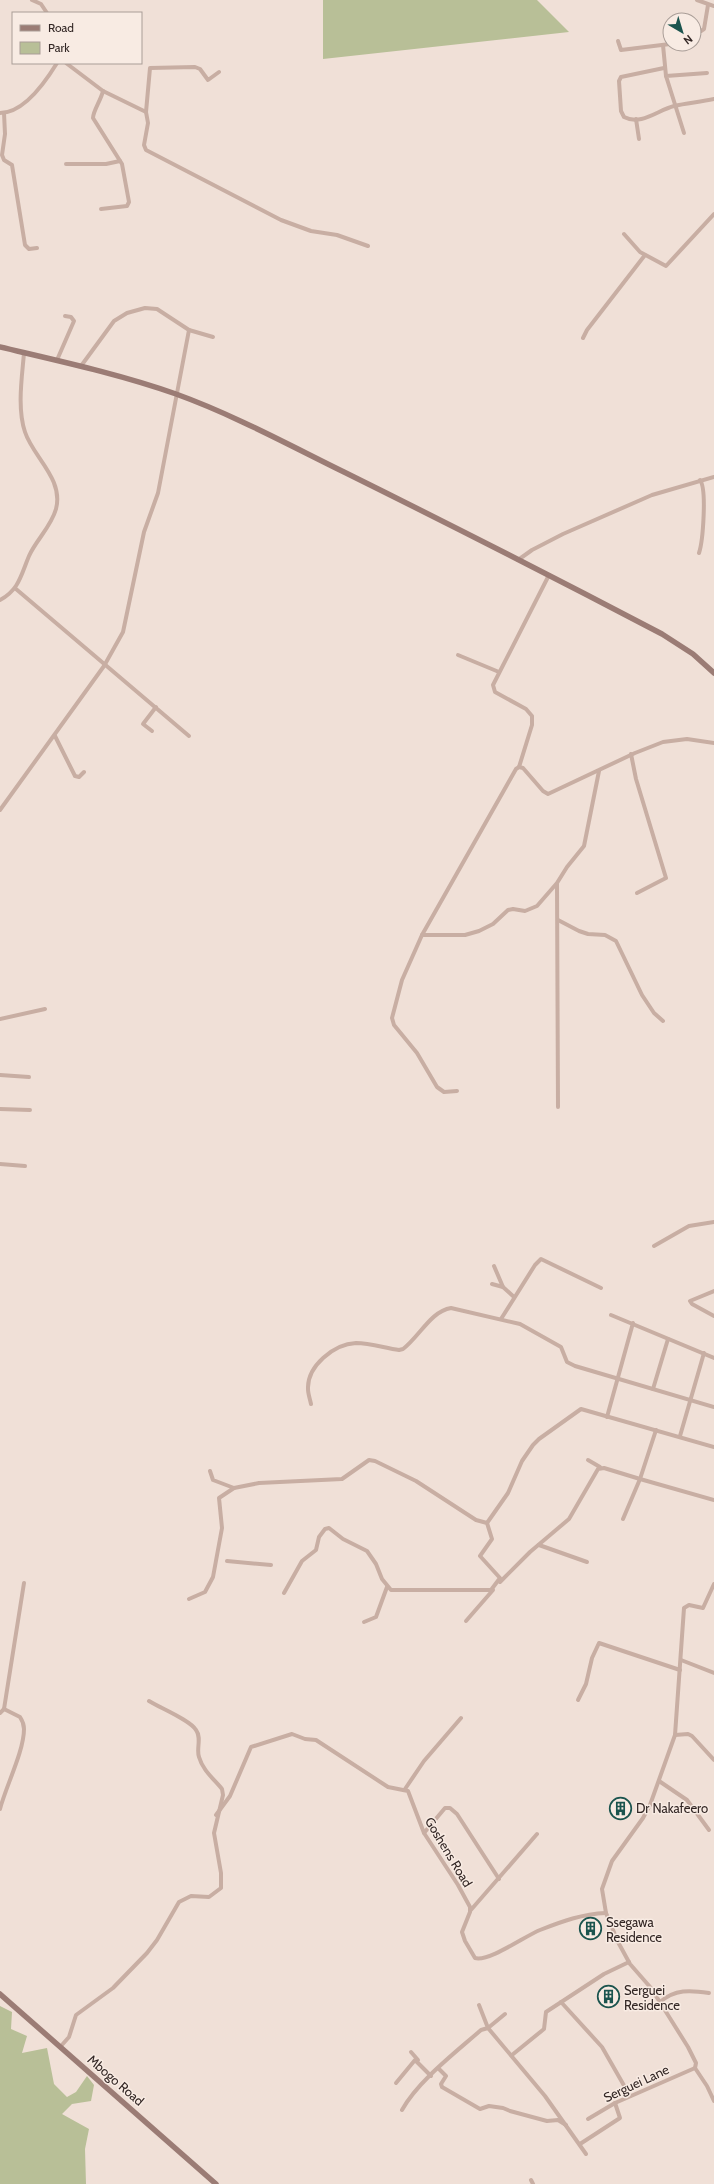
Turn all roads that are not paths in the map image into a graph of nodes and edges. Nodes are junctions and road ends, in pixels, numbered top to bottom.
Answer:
1 (35, 0) edge
2 (697, 0) edge
3 (708, 4) junction
4 (714, 6) edge
5 (46, 12) edge
6 (702, 30) edge
7 (618, 41) dead end
8 (662, 45) edge
9 (665, 52) edge
10 (56, 64) edge
11 (67, 64) edge
12 (664, 68) junction
13 (219, 72) dead end
14 (707, 73) dead end
15 (666, 76) junction
16 (103, 92) junction
17 (714, 99) edge
18 (674, 106) junction
19 (146, 112) junction
20 (2, 113) edge
21 (636, 119) junction
22 (684, 133) dead end
23 (639, 139) dead end
24 (120, 160) junction
25 (66, 164) dead end
26 (101, 209) dead end
27 (714, 214) edge
28 (624, 234) dead end
29 (368, 246) dead end
30 (37, 248) dead end
31 (645, 254) junction
32 (65, 316) dead end
33 (190, 330) junction
34 (214, 337) dead end
35 (583, 338) dead end
36 (0, 347) edge
37 (24, 353) junction
38 (57, 360) junction
39 (81, 366) junction
40 (176, 395) junction
41 (714, 477) edge
42 (700, 480) junction
43 (699, 553) dead end
44 (518, 560) junction
45 (549, 575) junction
46 (16, 590) junction
47 (0, 600) edge
48 (458, 654) dead end
49 (104, 666) junction
50 (499, 672) junction
51 (714, 673) edge
52 (156, 707) junction
53 (152, 732) dead end
54 (55, 736) junction
55 (189, 736) dead end
56 (714, 744) edge
57 (631, 754) junction
58 (518, 767) junction
59 (599, 771) junction
60 (84, 772) dead end
61 (0, 810) edge
62 (557, 883) junction
63 (637, 893) dead end
64 (558, 920) junction
65 (422, 935) junction
66 (45, 1009) dead end
67 (0, 1019) edge
68 (663, 1021) dead end
69 (0, 1076) edge
70 (29, 1077) dead end
71 (457, 1091) dead end
72 (558, 1107) dead end
73 (0, 1109) edge
74 (30, 1110) dead end
75 (0, 1164) edge
76 (25, 1166) dead end
77 (714, 1222) edge
78 (654, 1246) dead end
79 (494, 1266) dead end
80 (492, 1284) dead end
81 (503, 1287) junction
82 (601, 1288) dead end
83 (714, 1291) edge
84 (514, 1297) junction
85 (611, 1315) dead end
86 (714, 1316) edge
87 (500, 1318) junction
88 (633, 1323) junction
89 (668, 1339) junction
90 (704, 1353) junction
91 (714, 1358) edge
92 (617, 1377) junction
93 (653, 1389) junction
94 (691, 1399) junction
95 (311, 1404) dead end
96 (714, 1406) edge
97 (607, 1417) junction
98 (656, 1430) junction
99 (680, 1436) junction
100 (714, 1447) edge
101 (588, 1460) dead end
102 (600, 1467) junction
103 (210, 1471) dead end
104 (640, 1479) junction
105 (234, 1488) junction
106 (714, 1500) edge
107 (623, 1519) dead end
108 (487, 1523) junction
109 (539, 1545) junction
110 (227, 1561) dead end
111 (587, 1562) dead end
112 (271, 1565) dead end
113 (24, 1583) dead end
114 (714, 1584) edge
115 (387, 1587) junction
116 (284, 1593) dead end
117 (189, 1599) dead end
118 (466, 1621) dead end
119 (364, 1622) dead end
120 (681, 1660) junction
121 (680, 1670) junction
122 (714, 1673) edge
123 (578, 1700) dead end
124 (149, 1701) dead end
125 (4, 1709) junction
126 (0, 1713) edge
127 (461, 1718) dead end
128 (675, 1735) junction
129 (714, 1760) edge
130 (659, 1781) junction
131 (405, 1789) junction
132 (0, 1809) edge
133 (216, 1815) junction
134 (709, 1830) dead end
135 (424, 1833) junction
136 (537, 1834) dead end
137 (499, 1879) junction
138 (470, 1912) junction
139 (606, 1913) junction
140 (629, 1962) junction
141 (709, 1993) dead end
142 (0, 1994) edge
143 (561, 2002) junction
144 (660, 2002) junction
145 (479, 2005) dead end
146 (505, 2014) dead end
147 (488, 2028) junction
148 (61, 2046) junction
149 (411, 2052) dead end
150 (512, 2055) junction
151 (695, 2068) junction
152 (439, 2069) junction
153 (435, 2072) junction
154 (431, 2076) junction
155 (396, 2083) dead end
156 (630, 2096) junction
157 (714, 2102) edge
158 (615, 2103) junction
159 (402, 2110) dead end
160 (588, 2119) dead end
161 (567, 2125) junction
162 (580, 2144) junction
163 (586, 2154) dead end
164 (216, 2184) edge

1 - 5 street
2 - 3 street
3 - 4 street
3 - 6 street
7 - 8 street
9 - 12 street
10 - 20 street
11 - 16 street
12 - 15 street
12 - 21 street
13 - 19 street
14 - 15 street
15 - 18 street
16 - 19 street
16 - 24 street
17 - 18 street
18 - 21 street
18 - 22 street
19 - 29 street
20 - 30 street
21 - 23 street
24 - 25 street
24 - 26 street
27 - 31 street
28 - 31 street
31 - 35 street
32 - 38 street
33 - 34 street
33 - 39 street
33 - 40 street
36 - 37 street
37 - 38 street
37 - 46 street
38 - 39 street
39 - 40 street
40 - 44 street
40 - 49 street
41 - 42 street
42 - 43 street
42 - 44 street
44 - 45 street
45 - 50 street
45 - 51 street
46 - 47 street
46 - 49 street
48 - 50 street
49 - 52 street
49 - 54 street
50 - 58 street
52 - 53 street
52 - 55 street
54 - 60 street
54 - 61 street
56 - 57 street
57 - 59 street
57 - 63 street
58 - 59 street
58 - 65 street
59 - 62 street
62 - 64 street
62 - 65 street
64 - 68 street
64 - 72 street
65 - 71 street
66 - 67 street
69 - 70 street
73 - 74 street
75 - 76 street
77 - 78 street
79 - 81 street
80 - 81 street
81 - 84 street
82 - 84 street
83 - 86 street
84 - 87 street
85 - 88 street
87 - 92 street
87 - 95 street
88 - 89 street
88 - 92 street
89 - 90 street
89 - 93 street
90 - 91 street
90 - 94 street
92 - 93 street
92 - 97 street
93 - 94 street
94 - 96 street
94 - 99 street
97 - 98 street
97 - 108 street
98 - 99 street
98 - 104 street
99 - 100 street
101 - 102 street
102 - 104 street
102 - 109 street
103 - 105 street
104 - 106 street
104 - 107 street
105 - 108 street
105 - 117 street
108 - 115 street
109 - 111 street
109 - 118 street
110 - 112 street
113 - 125 street
114 - 120 street
115 - 116 street
115 - 119 street
120 - 121 street
120 - 122 street
121 - 123 street
121 - 128 street
124 - 133 street
125 - 126 street
125 - 132 street
127 - 131 street
128 - 129 street
128 - 130 street
130 - 134 street
130 - 139 street
131 - 133 street
131 - 135 street, Goshens Road
133 - 148 street
135 - 137 street
135 - 138 street, Goshens Road
136 - 137 street
137 - 138 street
138 - 139 street
139 - 140 street
140 - 143 street
140 - 144 street
141 - 144 street
142 - 148 street, Mbogo Road
143 - 150 street
143 - 156 street
144 - 151 street
145 - 147 street
146 - 147 street
147 - 150 street
147 - 152 street
148 - 164 street, Mbogo Road
149 - 153 street
150 - 161 street
151 - 156 street, Serguei Lane
151 - 157 street
152 - 153 street
152 - 161 street
153 - 154 street
154 - 155 street
154 - 159 street
156 - 158 street, Serguei Lane
158 - 160 street, Serguei Lane
158 - 162 street
161 - 162 street
162 - 163 street

